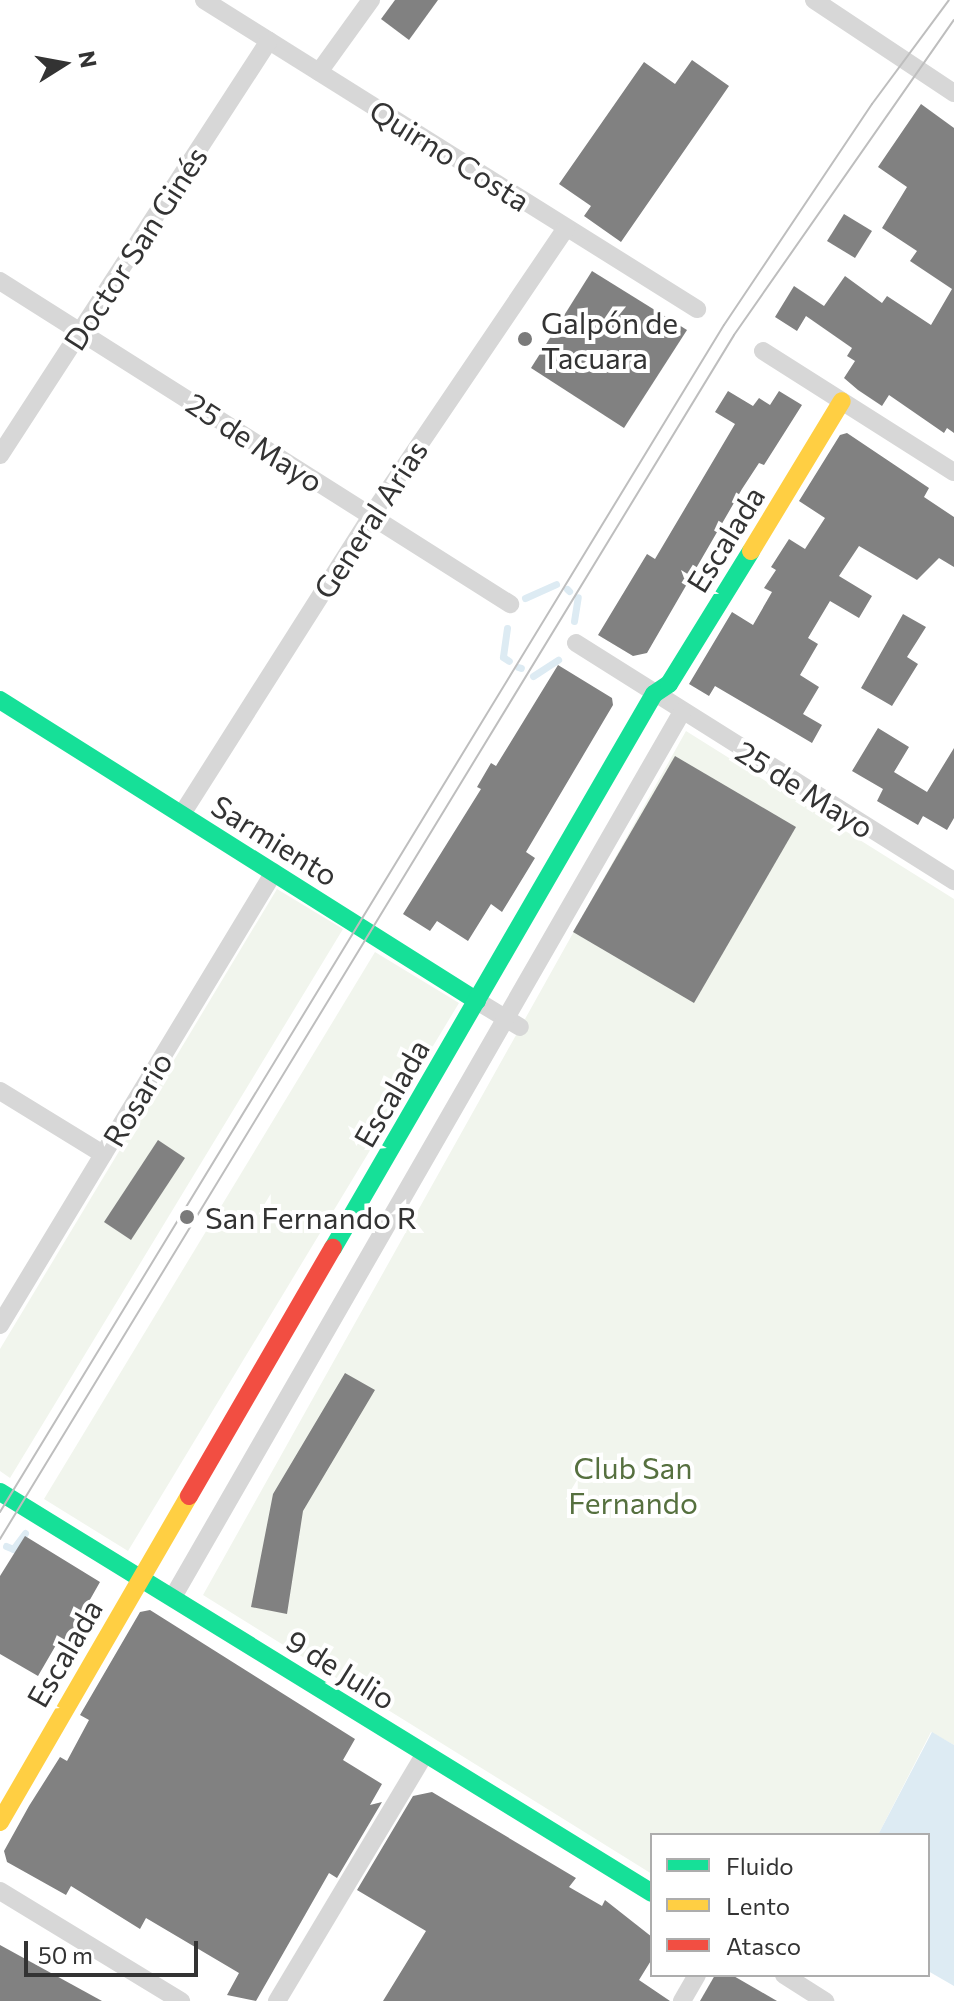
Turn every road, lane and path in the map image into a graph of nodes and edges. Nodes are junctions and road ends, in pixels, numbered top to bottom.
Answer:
1 (204, 0) edge
2 (371, 0) edge
3 (814, 0) edge
4 (269, 41) junction
5 (319, 72) junction
6 (954, 93) edge
7 (566, 228) junction
8 (0, 281) edge
9 (697, 309) dead end
10 (81, 331) junction
11 (763, 351) dead end
12 (842, 401) junction
13 (0, 455) edge
14 (954, 472) edge
15 (371, 516) junction
16 (510, 604) dead end
17 (576, 643) dead end
18 (654, 694) junction
19 (0, 700) edge
20 (682, 712) junction
21 (182, 814) junction
22 (274, 872) junction
23 (954, 880) edge
24 (477, 1001) junction
25 (513, 1023) junction
26 (0, 1091) edge
27 (103, 1154) junction
28 (0, 1325) edge
29 (0, 1492) edge
30 (138, 1580) junction
31 (173, 1597) junction
32 (424, 1755) junction
33 (0, 1822) edge
34 (0, 1891) edge
35 (650, 1892) edge
36 (696, 1977) edge
37 (787, 1977) edge
38 (181, 2001) edge
39 (277, 2001) edge
40 (682, 2001) edge
41 (825, 2001) edge

1 - 4 street, Quirno Costa
2 - 5 street
3 - 6 street
4 - 5 street, Quirno Costa
4 - 10 street, Doctor San Ginés
5 - 7 street, Quirno Costa
7 - 9 street, Quirno Costa
7 - 15 street, General Arias
8 - 10 street, 25 de Mayo
10 - 13 street, Doctor San Ginés
10 - 15 street, 25 de Mayo
11 - 12 street
12 - 14 street
12 - 18 street, Escalada
15 - 16 street, 25 de Mayo
15 - 21 street, General Arias
17 - 18 street, 25 de Mayo
18 - 20 street, 25 de Mayo
18 - 24 street, Escalada
19 - 21 street, Sarmiento
20 - 23 street, 25 de Mayo
20 - 25 street, Escalada
21 - 22 street, Sarmiento
22 - 24 street, Sarmiento
22 - 27 street, Rosario
24 - 25 street, Sarmiento
24 - 30 street, Escalada
25 - 31 street, Escalada
26 - 27 street
27 - 28 street, Rosario
29 - 30 street, 9 de Julio
30 - 31 street, 9 de Julio
30 - 33 street, Escalada
31 - 32 street, 9 de Julio
32 - 35 street, 9 de Julio
32 - 39 street
34 - 38 street
36 - 40 street
37 - 41 street

